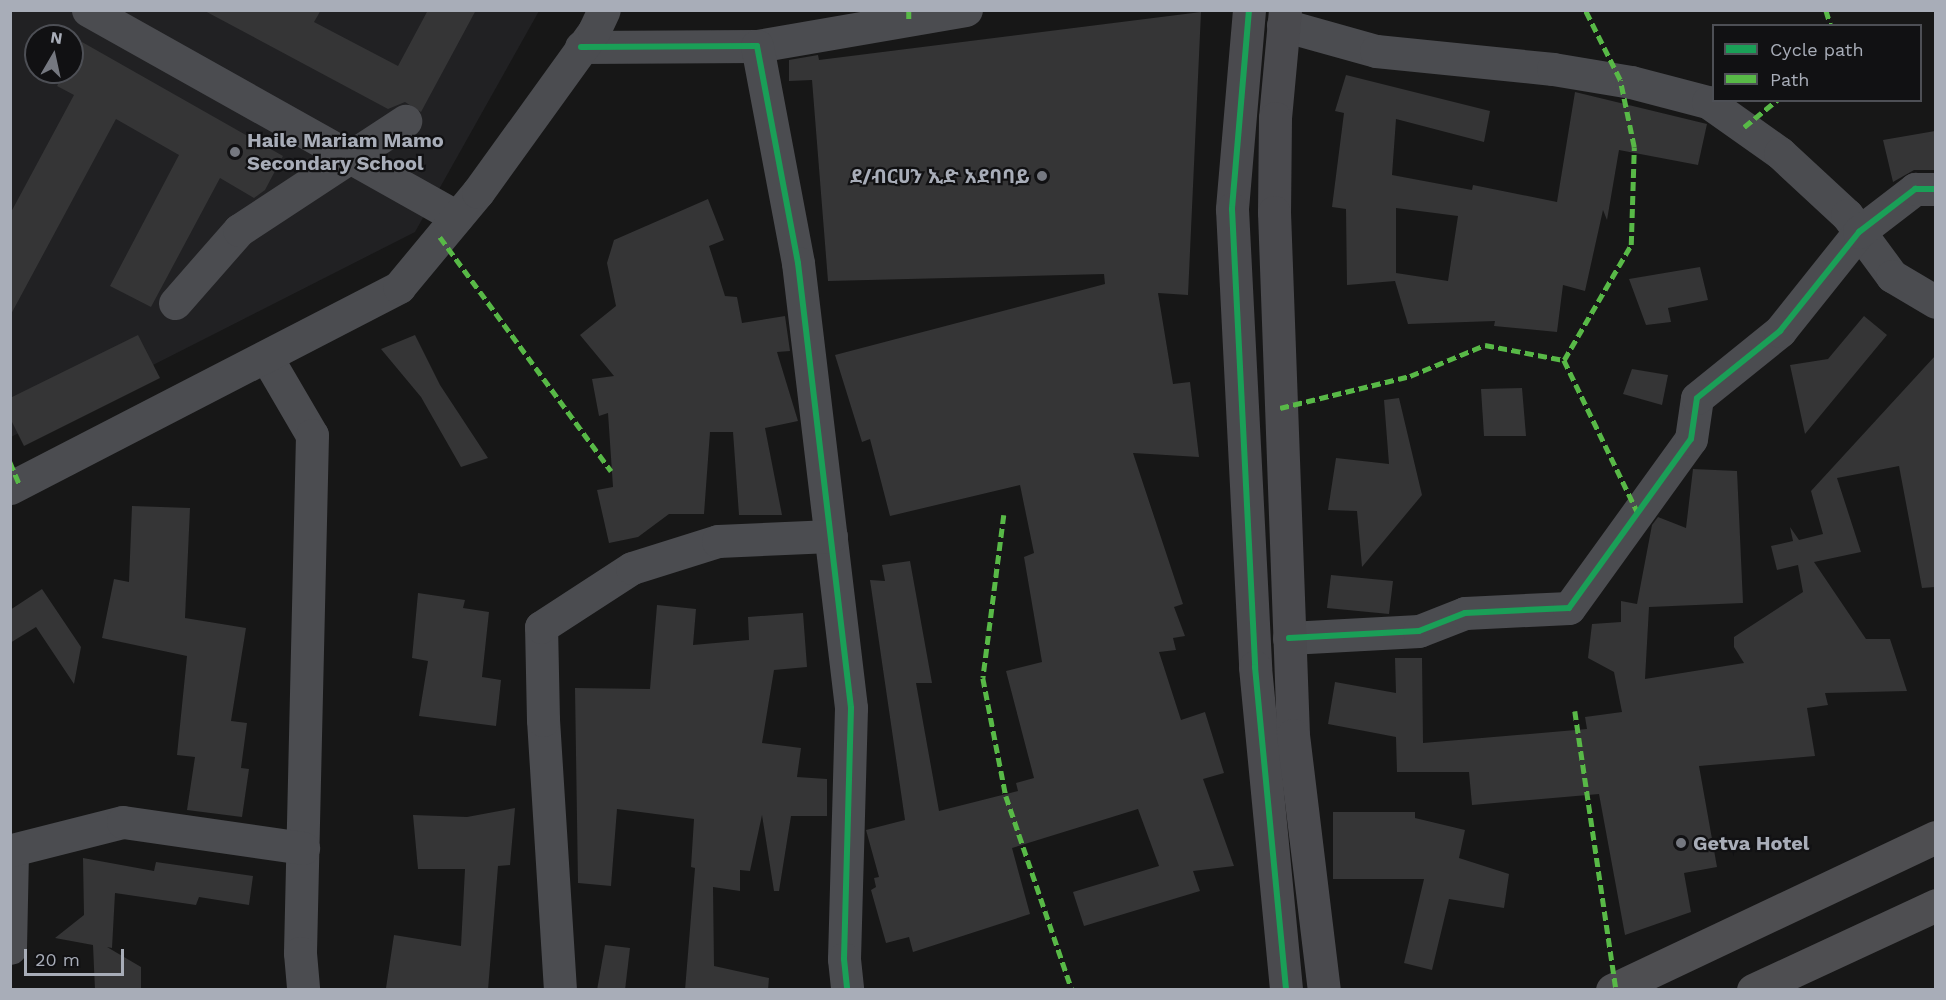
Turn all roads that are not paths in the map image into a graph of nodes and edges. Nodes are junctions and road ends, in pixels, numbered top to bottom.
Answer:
1 (87, 10) edge
2 (604, 10) edge
3 (966, 10) edge
4 (1249, 10) edge
5 (1284, 18) edge
6 (757, 46) junction
7 (581, 47) junction
8 (405, 122) dead end
9 (350, 158) junction
10 (1935, 189) edge
11 (457, 217) junction
12 (1859, 232) junction
13 (1935, 302) edge
14 (174, 303) dead end
15 (267, 358) junction
16 (10, 488) edge
17 (831, 536) junction
18 (1289, 638) junction
19 (1935, 837) edge
20 (303, 848) junction
21 (11, 850) edge
22 (1935, 905) edge
23 (10, 948) edge
24 (303, 990) edge
25 (560, 990) edge
26 (847, 990) edge
27 (1286, 990) edge
28 (1324, 990) edge
29 (1612, 990) edge
30 (1754, 990) edge

1 - 9 street
2 - 7 street
3 - 6 street
4 - 27 street
5 - 12 street
5 - 18 street
6 - 7 street
6 - 17 street
7 - 11 street
8 - 9 street
9 - 11 street
9 - 14 street
10 - 12 street
11 - 15 street
12 - 13 street
12 - 18 street
15 - 16 street
15 - 20 street
17 - 25 street
17 - 26 street
18 - 28 street
19 - 29 highway
20 - 21 street
20 - 24 street
21 - 23 street
22 - 30 highway

